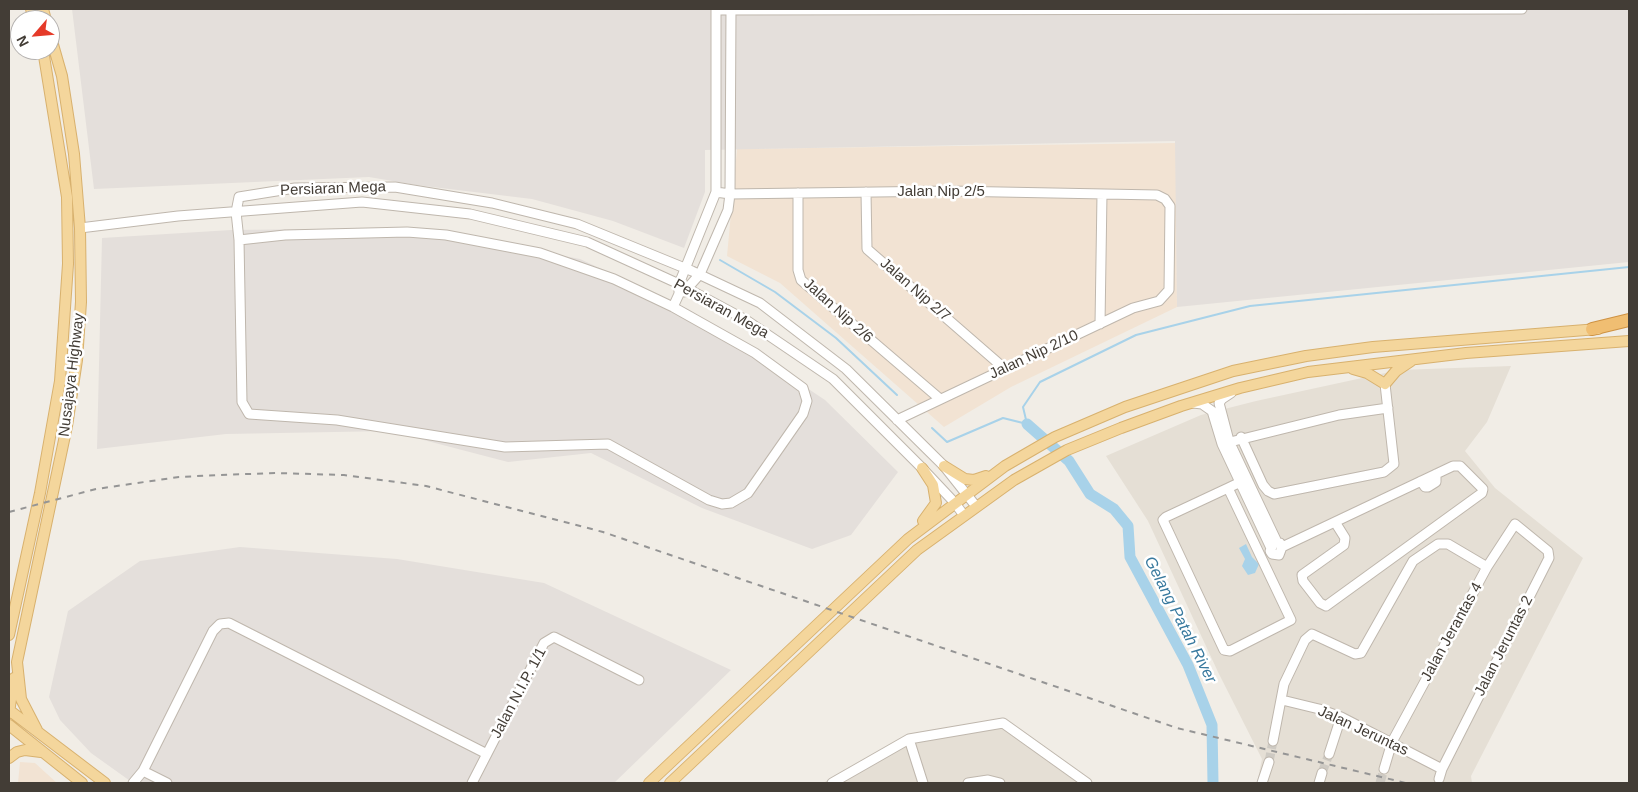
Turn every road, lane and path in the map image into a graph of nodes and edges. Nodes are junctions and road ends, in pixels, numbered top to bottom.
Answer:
1 (716, 9) edge
2 (1420, 9) edge
3 (1446, 9) edge
4 (1522, 9) edge
5 (731, 10) edge
6 (888, 10) edge
7 (1013, 10) edge
8 (1141, 10) edge
9 (1280, 10) edge
10 (45, 60) edge
11 (57, 60) edge
12 (716, 192) junction
13 (866, 192) junction
14 (798, 193) junction
15 (730, 194) junction
16 (1102, 194) junction
17 (236, 212) junction
18 (80, 228) junction
19 (239, 240) junction
20 (687, 268) junction
21 (700, 274) junction
22 (679, 289) junction
23 (688, 289) junction
24 (1169, 290) joint
25 (672, 307) junction
26 (1629, 320) edge
27 (1100, 324) junction
28 (1629, 327) edge
29 (1592, 329) junction
30 (1629, 341) edge
31 (1413, 360) junction
32 (1348, 367) junction
33 (1005, 369) junction
34 (1385, 384) junction
35 (1240, 388) junction
36 (940, 399) junction
37 (1193, 403) junction
38 (1388, 408) junction
39 (897, 420) junction
40 (1241, 437) junction
41 (1225, 442) junction
42 (944, 466) junction
43 (1005, 466) junction
44 (922, 468) junction
45 (1243, 481) junction
46 (1228, 488) junction
47 (966, 493) junction
48 (954, 502) junction
49 (975, 505) junction
50 (963, 514) junction
51 (1335, 522) junction
52 (1515, 524) joint
53 (908, 539) junction
54 (1487, 566) junction
55 (9, 635) edge
56 (17, 662) junction
57 (639, 680) dead end
58 (1282, 700) junction
59 (9, 711) edge
60 (1341, 717) junction
61 (9, 725) edge
62 (37, 730) junction
63 (909, 739) junction
64 (1273, 741) tunnel mouth
65 (1392, 742) junction
66 (42, 752) junction
67 (487, 754) junction
68 (1329, 754) tunnel mouth
69 (9, 758) edge
70 (1269, 762) tunnel mouth
71 (1384, 769) tunnel mouth
72 (1442, 769) junction
73 (143, 771) junction
74 (1322, 773) tunnel mouth
75 (1439, 779) dead end
76 (82, 783) edge
77 (105, 783) edge
78 (133, 783) edge
79 (167, 783) edge
80 (472, 783) edge
81 (649, 783) edge
82 (670, 783) edge
83 (832, 783) edge
84 (923, 783) edge
85 (968, 783) edge
86 (1000, 783) edge
87 (1087, 783) edge
88 (1262, 783) edge
89 (1319, 783) edge

1 - 5 street
1 - 12 street
2 - 3 street
2 - 9 street
3 - 4 street
5 - 6 street
5 - 15 street
6 - 7 street
7 - 8 street
8 - 9 street
10 - 55 main road, Nusajaya Highway
11 - 18 main road, Nusajaya Highway
12 - 15 street, Jalan Nip 2/5
12 - 20 street
13 - 14 street, Jalan Nip 2/5
13 - 16 street, Jalan Nip 2/5
13 - 33 street, Jalan Nip 2/7
14 - 15 street, Jalan Nip 2/5
14 - 36 street, Jalan Nip 2/6
15 - 21 street
16 - 24 street, Jalan Nip 2/5
16 - 27 street
17 - 18 street
17 - 19 street
17 - 20 street, Persiaran Mega
17 - 22 street, Persiaran Mega
18 - 56 main road, Nusajaya Highway
19 - 25 street
19 - 25 street
20 - 21 street, Persiaran Mega
20 - 22 street
21 - 23 street
21 - 39 street, Persiaran Mega
22 - 23 street
22 - 25 street
23 - 44 street, Persiaran Mega
24 - 27 street, Jalan Nip 2/10
26 - 29 highway
27 - 33 street, Jalan Nip 2/10
28 - 29 main road
29 - 43 main road
30 - 31 main road
31 - 32 main road
31 - 34 main road
32 - 34 main road
32 - 35 main road
33 - 36 street, Jalan Nip 2/10
34 - 38 street
35 - 37 main road
35 - 41 street
36 - 39 street, Jalan Nip 2/10
37 - 41 street
37 - 49 main road
38 - 40 street
38 - 40 street
39 - 42 street, Persiaran Mega
40 - 41 street
41 - 45 street
42 - 43 main road
42 - 47 street, Persiaran Mega
43 - 47 main road
44 - 48 street, Persiaran Mega
44 - 53 main road
45 - 46 street
45 - 51 street
46 - 46 street
47 - 48 main road
47 - 49 street, Persiaran Mega
48 - 50 street, Persiaran Mega
48 - 53 main road
49 - 50 main road
50 - 82 main road
51 - 51 street
52 - 54 street, Jalan Jerantas 4
52 - 72 street, Jalan Jeruntas 2
53 - 81 main road
54 - 58 street
54 - 65 street, Jalan Jerantas 4
56 - 59 main road, Nusajaya Highway
56 - 62 main road
57 - 67 street, Jalan N.I.P. 1/1
58 - 60 street, Jalan Jeruntas
58 - 64 street
59 - 62 main road
60 - 65 street, Jalan Jeruntas
60 - 68 street
61 - 66 main road
62 - 77 main road
63 - 83 street
63 - 84 street
63 - 87 street
65 - 71 street, Jalan Jerantas 4
65 - 72 street, Jalan Jeruntas
66 - 69 main road
66 - 76 main road
67 - 73 street
67 - 80 street, Jalan N.I.P. 1/1
70 - 88 street
72 - 75 street, Jalan Jeruntas 2
73 - 78 street
73 - 79 street
74 - 89 street
85 - 86 street

